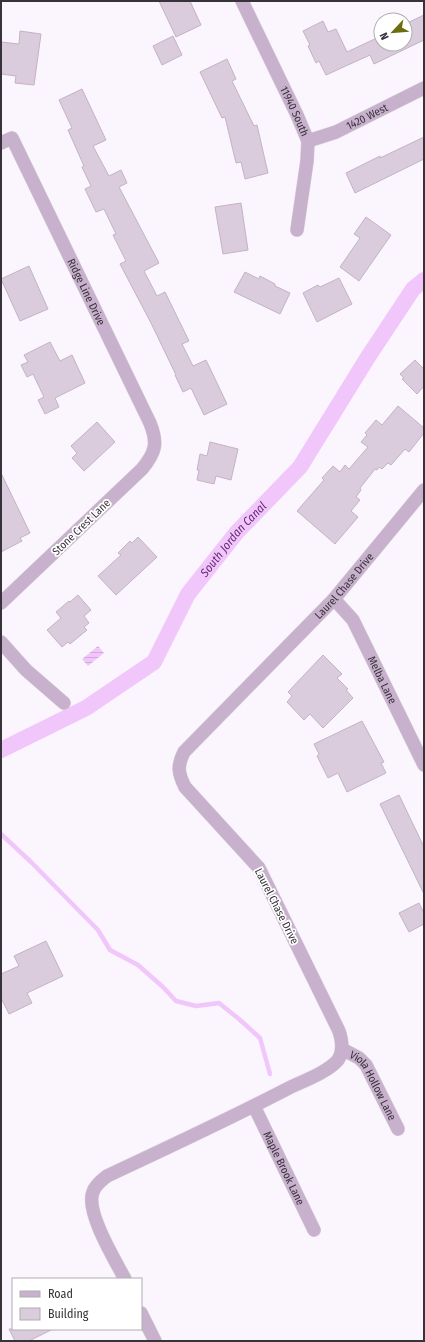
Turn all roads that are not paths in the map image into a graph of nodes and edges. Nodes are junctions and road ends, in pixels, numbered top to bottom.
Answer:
1 (242, 1) edge
2 (424, 88) edge
3 (6, 140) edge
4 (308, 141) junction
5 (297, 230) dead end
6 (155, 447) joint
7 (424, 490) edge
8 (334, 599) junction
9 (1, 603) edge
10 (1, 642) edge
11 (64, 703) dead end
12 (424, 765) edge
13 (342, 1049) junction
14 (254, 1106) junction
15 (398, 1129) dead end
16 (314, 1230) dead end
17 (124, 1278) edge
18 (142, 1314) edge
19 (155, 1341) edge

1 - 4 street, 11940 South
2 - 4 street, 1420 West
3 - 6 street, Ridge Line Drive
4 - 5 street, 11940 South
6 - 9 street, Stone Crest Lane
7 - 8 street, Laurel Chase Drive
8 - 12 street, Melba Lane
8 - 13 street, Laurel Chase Drive
10 - 11 street
13 - 14 street
13 - 15 street, Viola Hollow Lane
14 - 16 street, Maple Brook Lane
14 - 17 street
18 - 19 street

